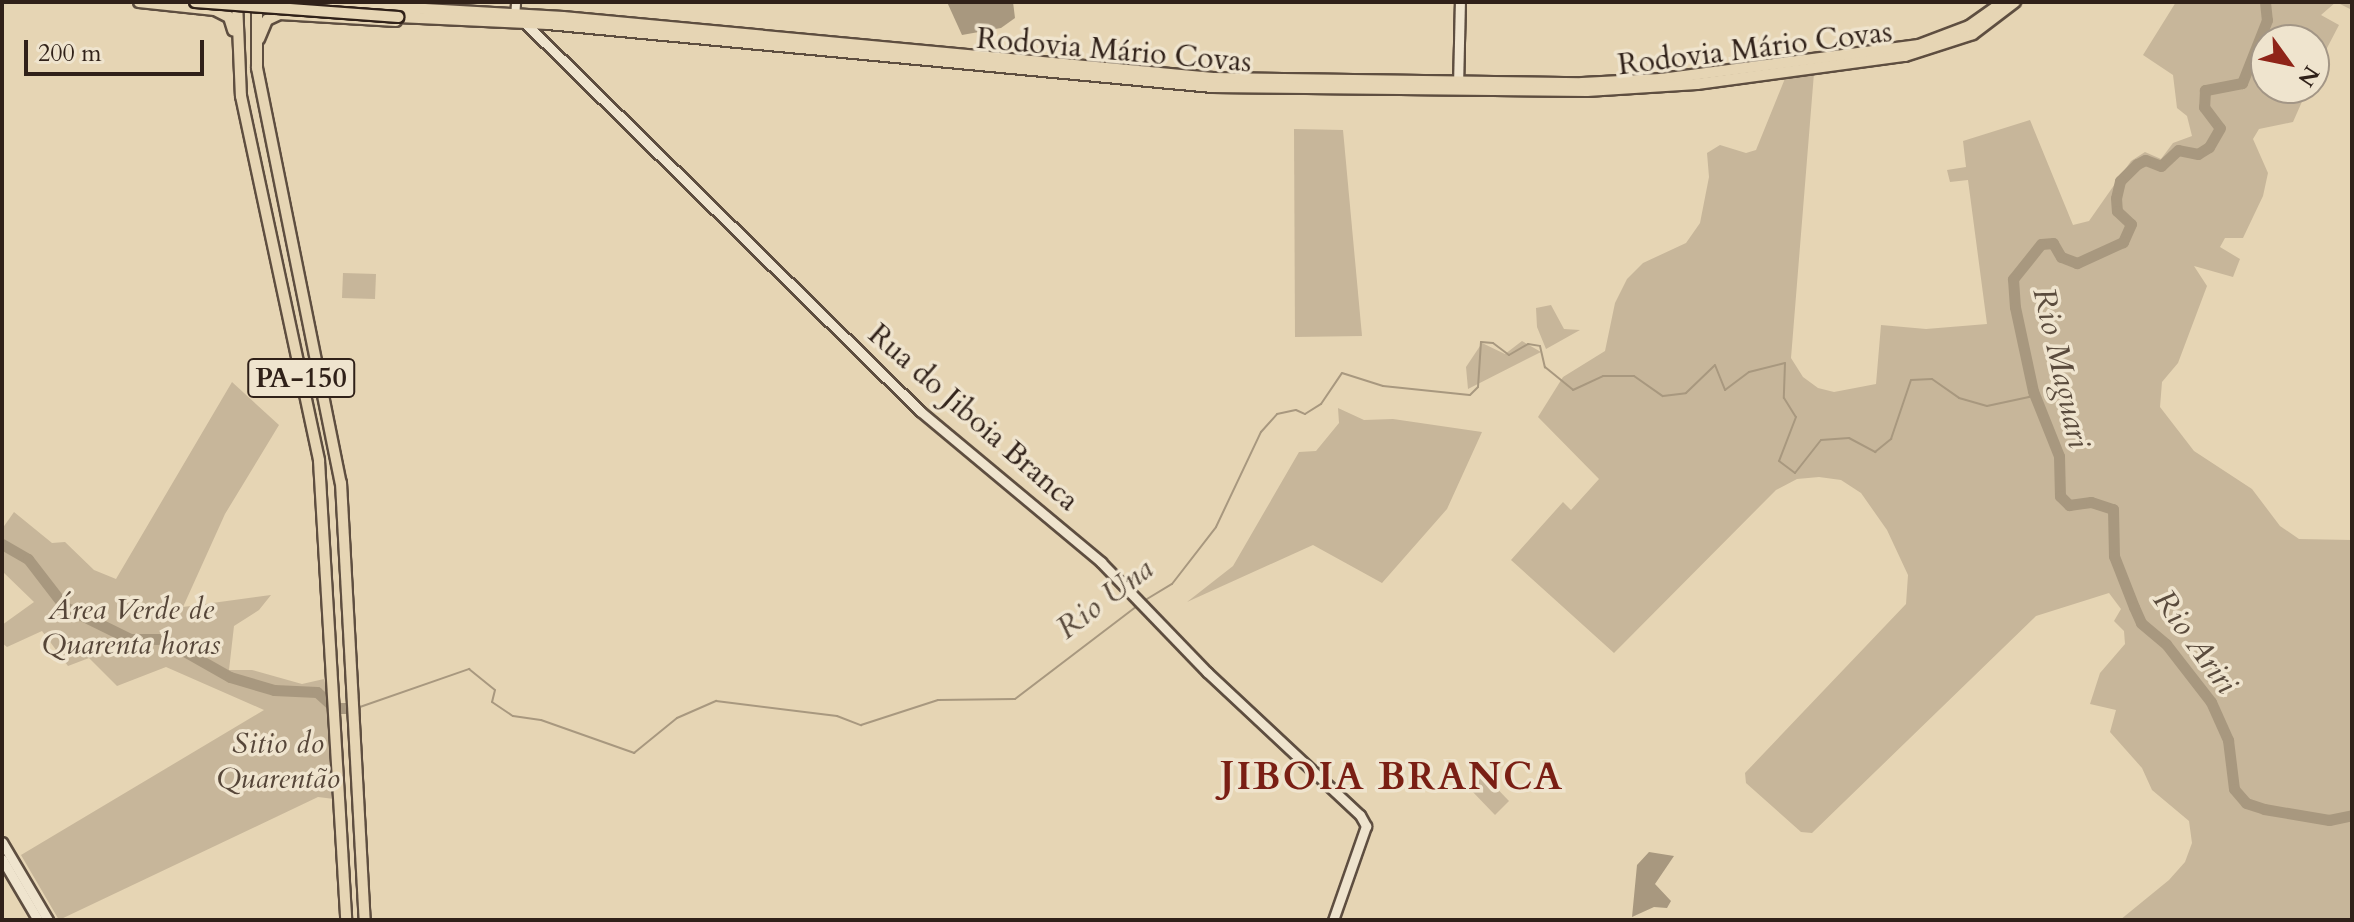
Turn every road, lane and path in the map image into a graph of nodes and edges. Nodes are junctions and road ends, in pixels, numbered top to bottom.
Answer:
1 (139, 2) edge
2 (195, 2) edge
3 (237, 2) edge
4 (257, 2) edge
5 (304, 2) edge
6 (374, 2) edge
7 (516, 2) edge
8 (1460, 2) edge
9 (2003, 2) edge
10 (2015, 2) edge
11 (398, 12) junction
12 (444, 15) junction
13 (520, 19) junction
14 (548, 20) junction
15 (548, 48) junction
16 (236, 51) junction
17 (256, 53) junction
18 (236, 68) junction
19 (257, 68) junction
20 (1786, 68) junction
21 (1458, 85) junction
22 (263, 93) junction
23 (241, 96) junction
24 (314, 436) junction
25 (334, 437) junction
26 (338, 457) junction
27 (319, 461) junction
28 (2, 842) edge
29 (2, 859) edge
30 (38, 920) edge
31 (48, 920) edge
32 (346, 920) edge
33 (365, 920) edge
34 (1333, 920) edge

1 - 16 main road
2 - 11 main road, Rodovia Mário Covas, bridge
3 - 16 main road, PA-150
4 - 17 main road, PA-150
5 - 11 main road, Rodovia Mário Covas
6 - 12 main road
7 - 13 street
8 - 21 main road
9 - 20 main road, Rodovia Mário Covas
10 - 20 main road, Rodovia Mário Covas
11 - 12 main road, Rodovia Mário Covas
12 - 13 main road, Rodovia Mário Covas
12 - 17 main road
13 - 14 main road, Rodovia Mário Covas
13 - 15 main road, Rua do Jiboia Branca
14 - 15 main road
14 - 21 main road, Rodovia Mário Covas
15 - 34 main road, Rua do Jiboia Branca
16 - 18 main road, PA-150
17 - 19 main road, PA-150
18 - 19 main road
18 - 23 main road, PA-150
19 - 22 main road, PA-150
20 - 21 main road, Rodovia Mário Covas
22 - 23 main road
22 - 25 main road, PA-150
23 - 24 main road, PA-150
24 - 25 main road
24 - 27 main road, PA-150
25 - 26 main road, PA-150
26 - 27 main road
26 - 33 main road, PA-150
27 - 32 main road, PA-150
28 - 31 main road
29 - 30 main road

